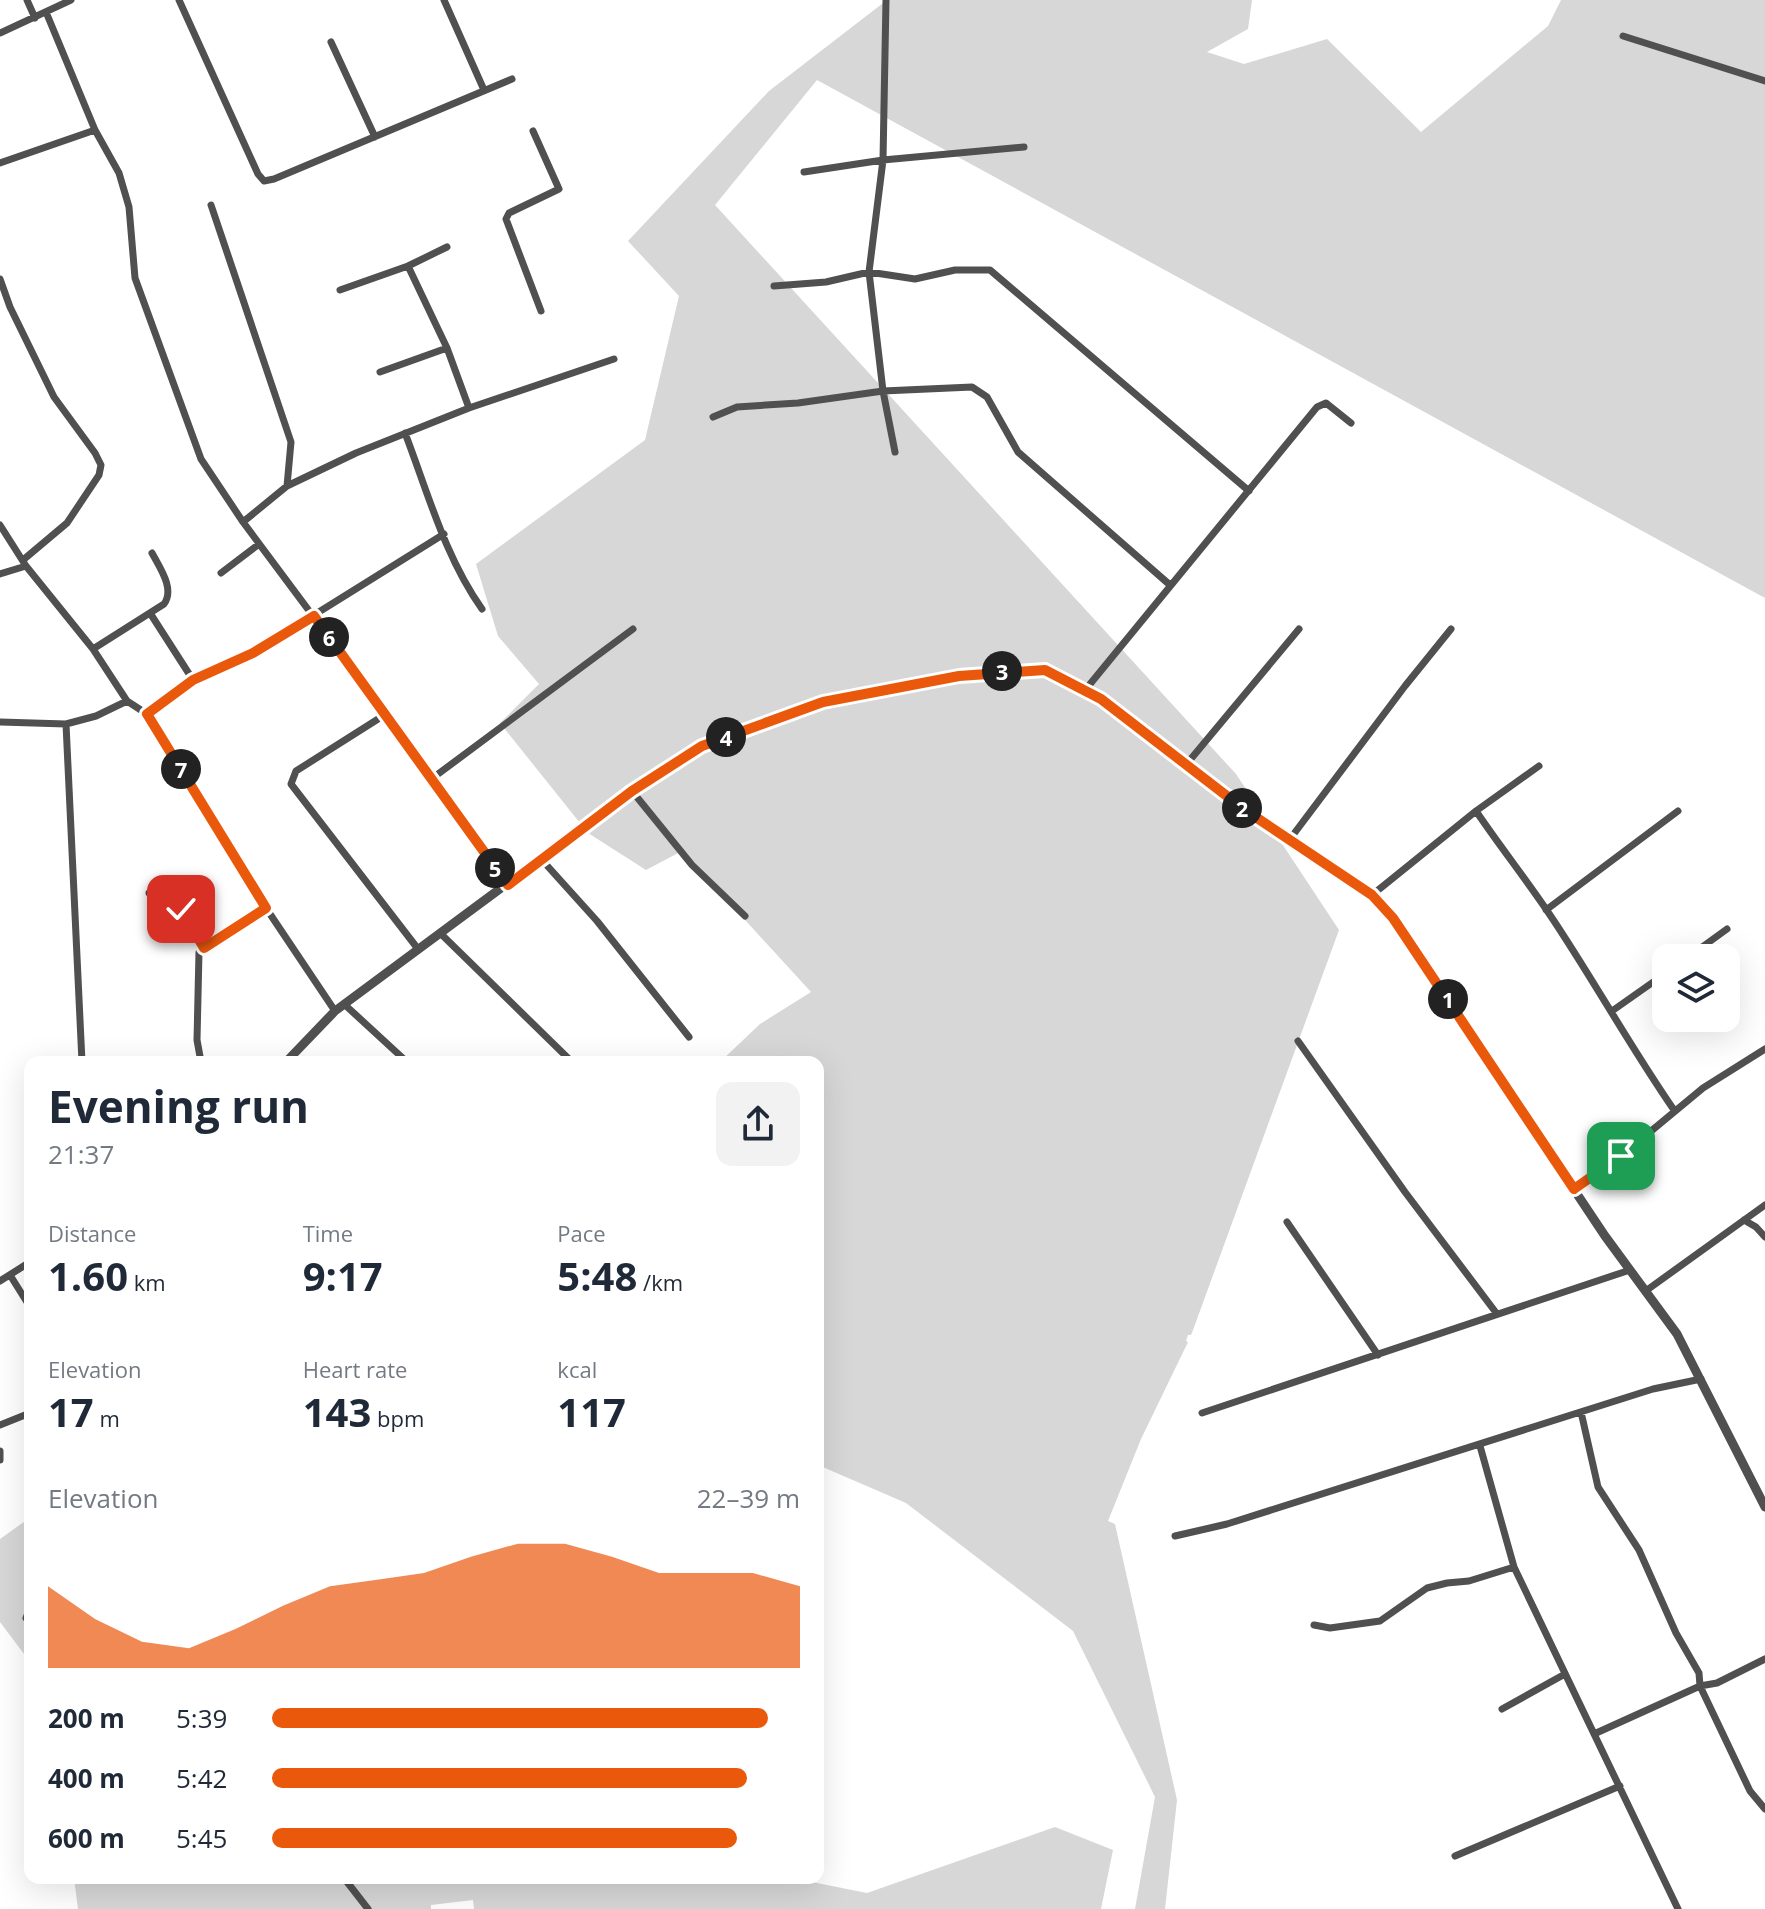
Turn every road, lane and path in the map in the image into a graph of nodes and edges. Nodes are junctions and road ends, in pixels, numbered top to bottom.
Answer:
1 (27, 0) edge
2 (71, 0) edge
3 (179, 0) edge
4 (444, 0) edge
5 (886, 0) edge
6 (46, 12) junction
7 (35, 18) junction
8 (0, 33) edge
9 (1623, 36) dead end
10 (331, 42) dead end
11 (512, 79) dead end
12 (1765, 81) edge
13 (484, 90) junction
14 (95, 130) junction
15 (533, 131) dead end
16 (375, 137) junction
17 (1024, 147) dead end
18 (883, 160) junction
19 (0, 163) edge
20 (804, 172) dead end
21 (211, 205) dead end
22 (447, 247) dead end
23 (408, 266) junction
24 (869, 272) junction
25 (0, 279) edge
26 (774, 286) dead end
27 (340, 290) dead end
28 (541, 311) dead end
29 (447, 348) junction
30 (614, 359) dead end
31 (380, 372) dead end
32 (883, 391) junction
33 (469, 408) junction
34 (713, 417) dead end
35 (1351, 423) dead end
36 (405, 433) junction
37 (895, 452) dead end
38 (287, 486) junction
39 (1249, 491) junction
40 (243, 522) junction
41 (0, 525) edge
42 (444, 534) junction
43 (259, 544) junction
44 (152, 553) dead end
45 (25, 563) junction
46 (221, 573) dead end
47 (0, 574) edge
48 (1170, 585) junction
49 (482, 609) dead end
50 (150, 613) junction
51 (314, 616) junction
52 (633, 629) dead end
53 (1299, 629) dead end
54 (1451, 629) dead end
55 (93, 649) junction
56 (193, 680) junction
57 (1086, 689) junction
58 (127, 701) junction
59 (147, 714) junction
60 (386, 714) junction
61 (0, 722) edge
62 (66, 724) junction
63 (1185, 766) junction
64 (1539, 766) dead end
65 (430, 780) junction
66 (632, 791) junction
67 (1476, 811) junction
68 (1678, 811) dead end
69 (1290, 839) junction
70 (542, 860) junction
71 (508, 885) junction
72 (149, 893) dead end
73 (1372, 895) junction
74 (266, 908) junction
75 (1546, 910) junction
76 (745, 916) dead end
77 (1727, 929) dead end
78 (440, 933) junction
79 (1706, 944) edge
80 (204, 948) junction
81 (418, 949) junction
82 (1652, 983) edge
83 (339, 1008) junction
84 (1612, 1011) junction
85 (689, 1037) dead end
86 (1298, 1041) dead end
87 (1765, 1049) edge
88 (82, 1056) edge
89 (200, 1056) edge
90 (292, 1056) edge
91 (399, 1056) edge
92 (566, 1056) edge
93 (1674, 1110) junction
94 (1574, 1189) junction
95 (1765, 1205) edge
96 (1744, 1220) junction
97 (1287, 1222) dead end
98 (1765, 1237) edge
99 (24, 1266) edge
100 (1630, 1270) junction
101 (10, 1275) junction
102 (0, 1281) edge
103 (1647, 1290) junction
104 (24, 1297) edge
105 (1497, 1314) junction
106 (1378, 1355) junction
107 (1701, 1379) junction
108 (1581, 1412) junction
109 (1202, 1413) dead end
110 (24, 1415) edge
111 (0, 1425) edge
112 (1480, 1446) junction
113 (0, 1451) edge
114 (0, 1460) edge
115 (1765, 1507) edge
116 (1175, 1536) dead end
117 (1514, 1567) junction
118 (1314, 1625) dead end
119 (1765, 1659) edge
120 (1565, 1674) junction
121 (1700, 1686) junction
122 (1502, 1709) dead end
123 (1594, 1734) junction
124 (1620, 1786) junction
125 (1765, 1809) edge
126 (1455, 1856) dead end
127 (349, 1884) edge
128 (368, 1909) edge
129 (1678, 1909) edge

1 - 7 street
2 - 6 street
3 - 16 street
4 - 13 street
5 - 18 street
6 - 7 street
6 - 14 street
7 - 8 street
9 - 12 street
10 - 16 street
11 - 13 street
13 - 16 street
14 - 19 street
14 - 40 street
15 - 28 street
17 - 18 street
18 - 20 street
18 - 24 street
21 - 38 street
22 - 23 street
23 - 27 street
23 - 29 street
24 - 26 street
24 - 32 street
24 - 39 street
25 - 45 street
29 - 31 street
29 - 33 street
30 - 33 street
32 - 34 street
32 - 37 street
32 - 48 street
33 - 36 street
35 - 39 street
36 - 38 street
36 - 42 street
38 - 40 street
39 - 48 street
40 - 43 street
41 - 45 street
42 - 49 street
42 - 51 street
43 - 46 street
43 - 51 street
44 - 50 street
45 - 47 street
45 - 55 street
48 - 57 street
50 - 55 street
50 - 56 street
51 - 56 street
51 - 60 street
52 - 65 street
53 - 63 street
54 - 69 street
55 - 58 street
56 - 59 street
57 - 63 street
57 - 66 street
58 - 59 street
58 - 62 street
59 - 74 street
60 - 65 street
60 - 81 street
61 - 62 street
62 - 88 street
63 - 69 street
64 - 67 street
65 - 71 street
66 - 70 street
66 - 76 street
67 - 73 street
67 - 75 street
68 - 75 street
69 - 73 street
70 - 71 street
70 - 85 street
71 - 78 street
72 - 80 street
73 - 94 street
74 - 80 street
74 - 83 street
75 - 84 street
77 - 79 street
78 - 81 street
78 - 92 street
80 - 89 street
81 - 83 street
82 - 84 street
83 - 90 street
83 - 91 street
84 - 93 street
86 - 105 street
87 - 93 street
93 - 94 street
94 - 100 street
95 - 96 street
96 - 98 street
96 - 103 street
97 - 106 street
99 - 101 street
100 - 103 street
100 - 105 street
101 - 102 street
101 - 104 street
103 - 107 street
105 - 106 street
106 - 109 street
107 - 108 street
107 - 115 street
108 - 112 street
108 - 121 street
110 - 111 street
112 - 116 street
112 - 117 street
113 - 114 street
117 - 118 street
117 - 120 street
119 - 121 street
120 - 122 street
120 - 123 street
121 - 123 street
121 - 125 street
123 - 124 street
124 - 126 street
124 - 129 street
127 - 128 street

